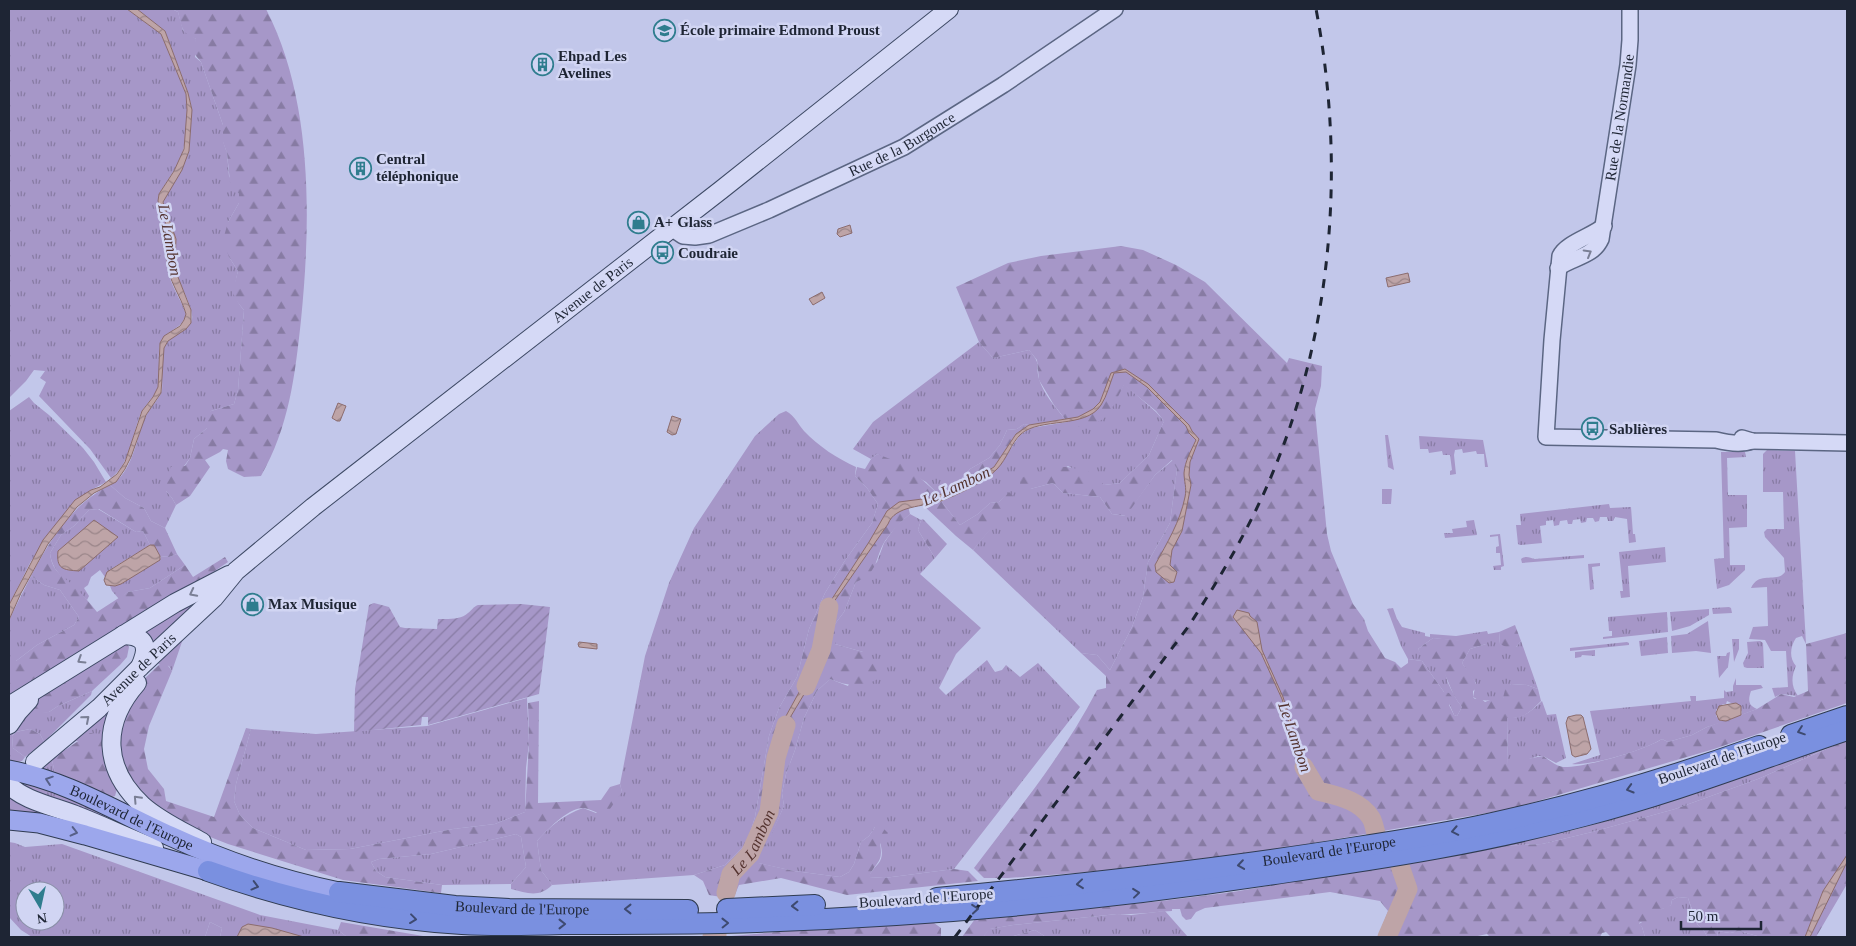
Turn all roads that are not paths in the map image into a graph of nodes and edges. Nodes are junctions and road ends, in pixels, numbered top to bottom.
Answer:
1 (949, 9) edge
2 (1115, 9) edge
3 (1630, 9) edge
4 (671, 228) junction
5 (1847, 443) edge
6 (236, 571) junction
7 (123, 635) junction
8 (164, 646) junction
9 (140, 667) junction
10 (45, 683) junction
11 (9, 706) edge
12 (1847, 716) edge
13 (9, 726) edge
14 (1847, 730) edge
15 (35, 762) dead end
16 (9, 770) edge
17 (9, 784) edge
18 (9, 820) edge
19 (208, 871) junction
20 (338, 892) junction

1 - 4 main road, Avenue de Paris
2 - 4 street, Rue de la Burgonce
3 - 5 street, Rue de la Normandie
4 - 6 main road, Avenue de Paris
6 -> 7 main road, Avenue de Paris
6 - 8 main road, Avenue de Paris
7 - 9 main road
7 -> 10 main road, Avenue de Paris
8 - 9 main road, Avenue de Paris
20 -> 8 main road
15 -> 9 main road, Avenue de Paris
10 - 11 main road, Avenue de Paris
10 - 13 main road
12 -> 20 highway, Boulevard de l'Europe
19 -> 14 highway, Boulevard de l'Europe
20 -> 16 main road, Boulevard de l'Europe
17 - 19 main road
18 -> 19 main road, Boulevard de l'Europe

